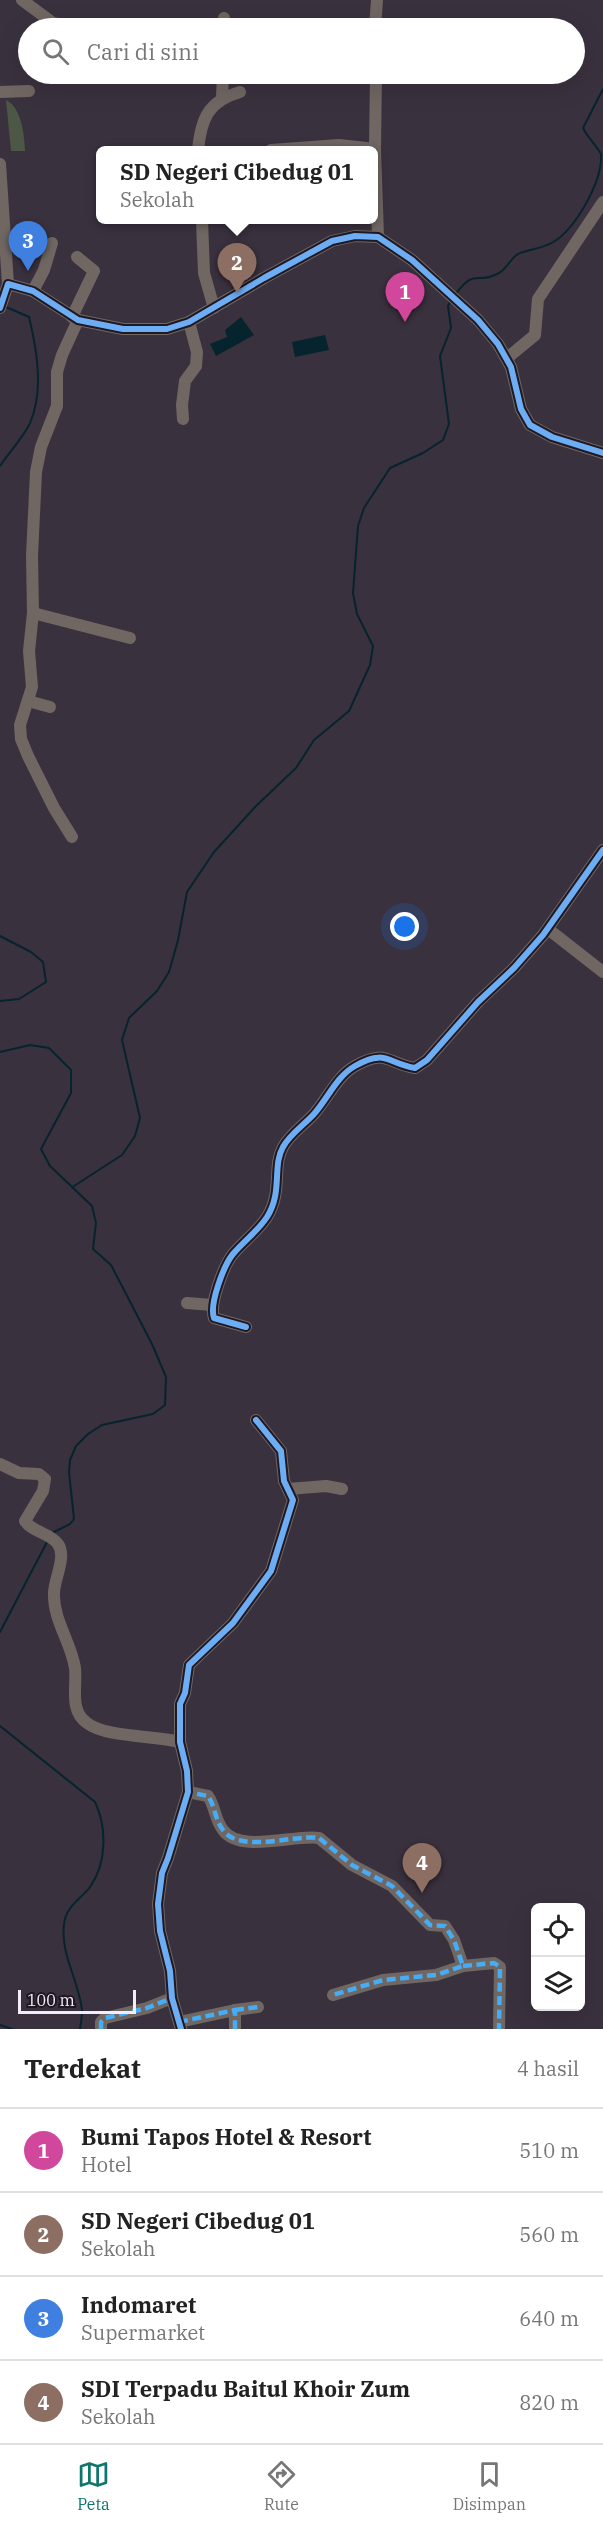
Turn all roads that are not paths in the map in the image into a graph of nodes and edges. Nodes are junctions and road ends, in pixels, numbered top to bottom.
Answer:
1 (22, 0) edge
2 (377, 0) edge
3 (46, 18) edge
4 (376, 18) edge
5 (223, 84) edge
6 (376, 84) edge
7 (29, 91) dead end
8 (0, 92) edge
9 (240, 92) dead end
10 (222, 98) junction
11 (199, 146) edge
12 (325, 146) edge
13 (348, 146) edge
14 (375, 146) edge
15 (0, 164) edge
16 (603, 202) edge
17 (202, 224) edge
18 (378, 224) edge
19 (378, 237) junction
20 (52, 243) dead end
21 (76, 257) dead end
22 (8, 284) junction
23 (33, 291) junction
24 (0, 308) edge
25 (214, 308) junction
26 (75, 318) junction
27 (189, 322) junction
28 (507, 358) junction
29 (183, 419) dead end
30 (603, 453) edge
31 (33, 614) junction
32 (130, 639) dead end
33 (28, 701) junction
34 (50, 706) dead end
35 (72, 837) dead end
36 (603, 850) edge
37 (548, 929) junction
38 (603, 972) edge
39 (187, 1303) dead end
40 (212, 1305) junction
41 (246, 1327) dead end
42 (256, 1420) dead end
43 (0, 1464) edge
44 (288, 1489) junction
45 (342, 1489) dead end
46 (180, 1742) junction
47 (188, 1792) junction
48 (463, 1966) junction
49 (333, 1995) dead end
50 (172, 1998) junction
51 (258, 2007) dead end
52 (235, 2010) junction
53 (180, 2026) edge
54 (101, 2029) edge
55 (235, 2029) edge
56 (498, 2029) edge

1 - 3 street
2 - 4 street
5 - 10 street
6 - 14 street
7 - 8 street
9 - 10 street
10 - 11 street
12 - 13 street
15 - 22 street
16 - 28 street
17 - 25 street
18 - 19 street
19 - 25 street
19 - 28 street
20 - 23 street
21 - 26 street
22 - 23 street
22 - 24 street
23 - 26 street
25 - 27 street
26 - 27 street
26 - 31 street
27 - 29 street
28 - 30 street
31 - 32 street
31 - 33 street
33 - 34 street
33 - 35 street
36 - 37 street
37 - 38 street
37 - 40 street
39 - 40 street
40 - 41 street
42 - 44 street
43 - 46 street
44 - 45 street
44 - 46 street
46 - 47 street
47 - 48 street
47 - 50 street
48 - 49 street
48 - 56 street
50 - 53 street
50 - 54 street
51 - 52 street
52 - 53 street
52 - 55 street

